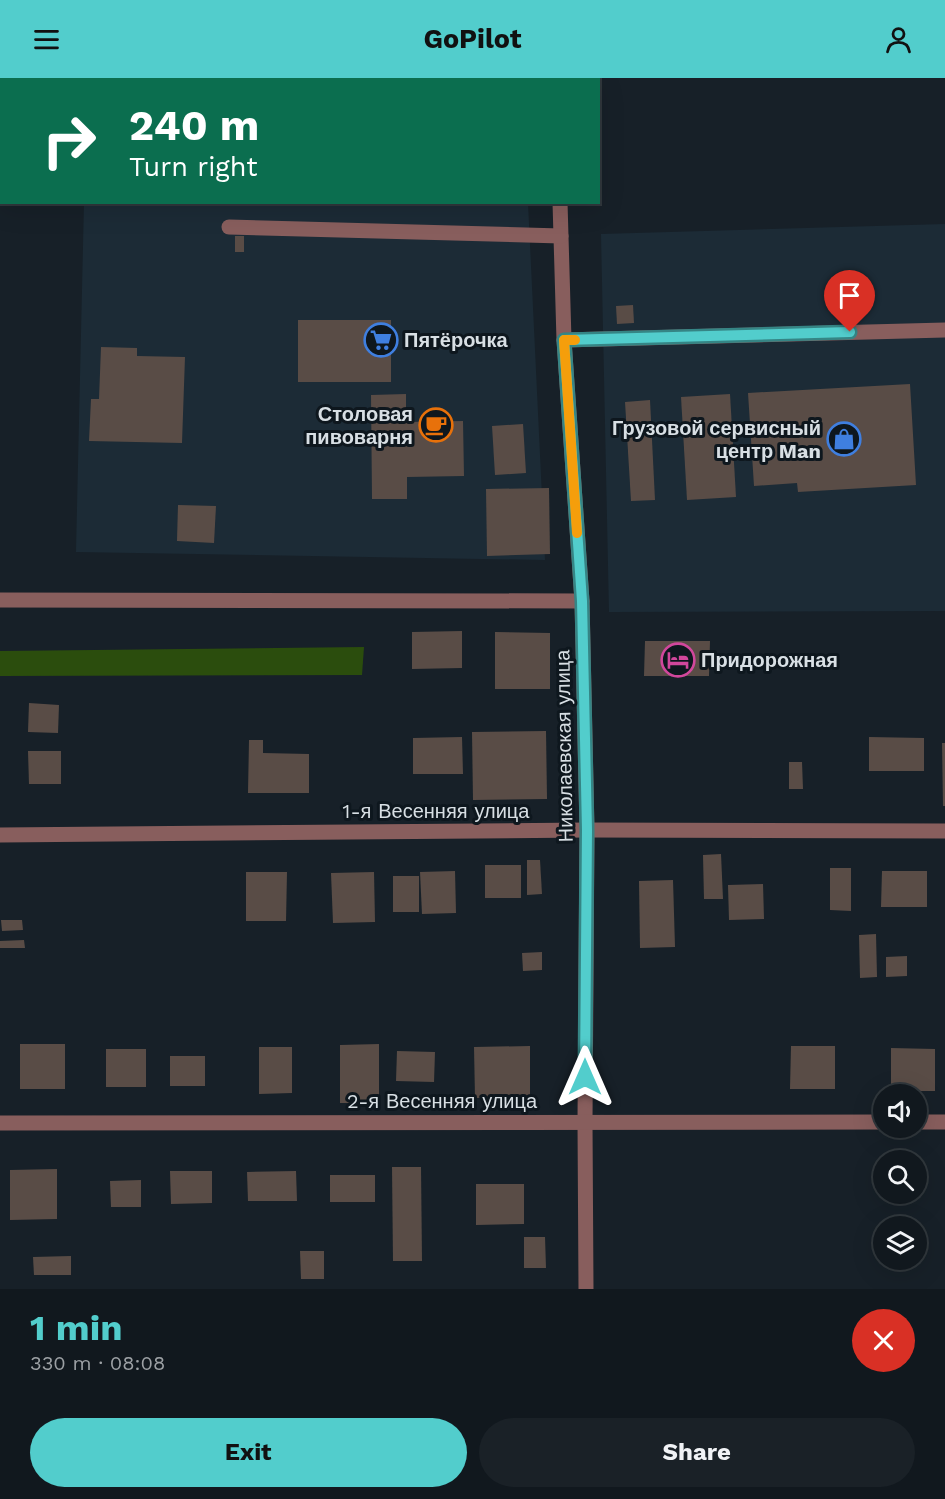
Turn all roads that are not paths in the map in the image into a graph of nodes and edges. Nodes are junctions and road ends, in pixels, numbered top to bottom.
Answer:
1 (560, 204) edge
2 (229, 227) dead end
3 (561, 236) junction
4 (945, 330) edge
5 (564, 340) junction
6 (0, 600) edge
7 (582, 601) junction
8 (587, 830) junction
9 (945, 831) edge
10 (0, 835) edge
11 (585, 1122) junction
12 (873, 1122) edge
13 (927, 1122) edge
14 (945, 1122) edge
15 (0, 1123) edge
16 (586, 1289) edge

1 - 3 street, Николаевская улица
2 - 3 street
3 - 5 street, Николаевская улица
4 - 5 street
5 - 7 street, Николаевская улица
6 - 7 street
7 - 8 street, Николаевская улица
8 - 9 street, 1-я Весенняя улица
8 - 10 street, 1-я Весенняя улица
8 - 11 street, Николаевская улица
11 - 12 street, 2-я Весенняя улица
11 - 15 street, 2-я Весенняя улица
11 - 16 street, Николаевская улица
13 - 14 street

